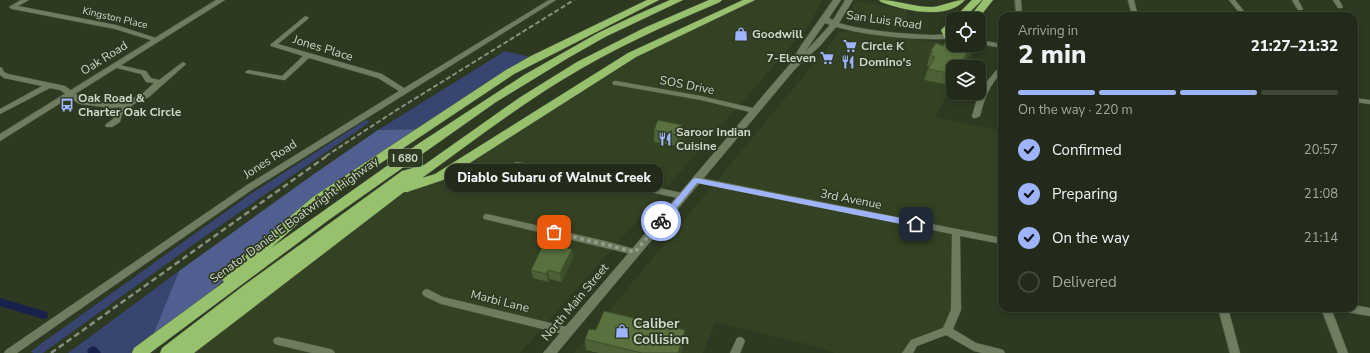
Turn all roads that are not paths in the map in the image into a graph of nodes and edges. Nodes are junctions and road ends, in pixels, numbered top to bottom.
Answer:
1 (26, 0) edge
2 (221, 0) edge
3 (553, 0) edge
4 (654, 0) edge
5 (678, 0) edge
6 (717, 0) edge
7 (837, 0) edge
8 (849, 0) edge
9 (884, 0) edge
10 (960, 0) edge
11 (977, 0) edge
12 (988, 0) edge
13 (1018, 0) edge
14 (1131, 0) edge
15 (1232, 0) edge
16 (1295, 0) edge
17 (1336, 0) edge
18 (750, 1) edge
19 (1340, 7) dead end
20 (1300, 9) dead end
21 (965, 12) edge
22 (979, 12) edge
23 (1019, 12) edge
24 (1134, 12) edge
25 (1242, 12) edge
26 (306, 18) dead end
27 (824, 19) junction
28 (835, 22) junction
29 (946, 37) edge
30 (157, 40) junction
31 (986, 43) edge
32 (998, 45) edge
33 (308, 55) junction
34 (183, 64) dead end
35 (115, 66) junction
36 (793, 66) junction
37 (0, 69) edge
38 (248, 72) dead end
39 (998, 73) edge
40 (160, 82) junction
41 (616, 83) dead end
42 (49, 85) junction
43 (404, 91) junction
44 (71, 93) junction
45 (1358, 100) edge
46 (1370, 102) edge
47 (130, 103) junction
48 (754, 111) junction
49 (0, 112) edge
50 (976, 116) dead end
51 (110, 125) dead end
52 (0, 138) edge
53 (432, 165) junction
54 (517, 165) dead end
55 (696, 180) junction
56 (394, 193) junction
57 (682, 196) junction
58 (487, 217) dead end
59 (956, 232) junction
60 (998, 240) edge
61 (635, 252) junction
62 (427, 293) dead end
63 (1358, 310) edge
64 (1224, 312) edge
65 (1328, 312) edge
66 (1370, 312) edge
67 (568, 331) junction
68 (947, 331) junction
69 (278, 340) dead end
70 (740, 341) dead end
71 (144, 349) edge
72 (9, 353) edge
73 (167, 353) edge
74 (183, 353) edge
75 (330, 353) edge
76 (549, 353) edge
77 (735, 353) edge
78 (907, 353) edge
79 (1000, 353) edge
80 (1235, 353) edge
81 (1343, 353) edge

1 - 30 street, Kingston Place
2 - 30 main road, Oak Road
3 - 43 street, Jones Road
4 - 71 highway
5 - 71 highway, Senator Daniel E Boatwright Highway / I 680
6 - 53 highway, I 680
7 - 27 main road, North Main Street
8 - 28 main road, North Main Street
9 - 10 highway
11 - 21 highway
12 - 22 highway
13 - 23 street
14 - 24 street
15 - 25 street
16 - 20 street
17 - 19 street
18 - 56 highway
26 - 33 street, Jones Place
27 - 28 main road, San Luis Road
27 - 36 main road, North Main Street
28 - 29 main road, San Luis Road
28 - 36 main road, North Main Street
30 - 35 main road, Oak Road
31 - 32 street
33 - 38 street
33 - 43 street, Jones Place
34 - 40 street
35 - 40 street
35 - 44 main road, Oak Road
36 - 48 main road, North Main Street
37 - 42 street
39 - 50 street
40 - 47 street
41 - 48 street, SOS Drive
42 - 44 street
42 - 49 street
43 - 72 street, Jones Road
44 - 47 street
44 - 52 main road, Oak Road
45 - 46 street
47 - 51 street
48 - 55 main road, North Main Street
53 - 56 highway, I 680
53 - 73 highway, I 680
54 - 57 street
55 - 57 main road, North Main Street
55 - 59 street, 3rd Avenue
56 - 74 highway, I 680
57 - 61 main road, North Main Street
58 - 61 street
59 - 60 street, 3rd Avenue
59 - 68 street
61 - 67 main road, North Main Street
62 - 67 street, Marbi Lane
63 - 66 street
64 - 80 street
65 - 81 street
67 - 76 main road, North Main Street
68 - 78 street
68 - 79 street
69 - 75 street
70 - 77 street

